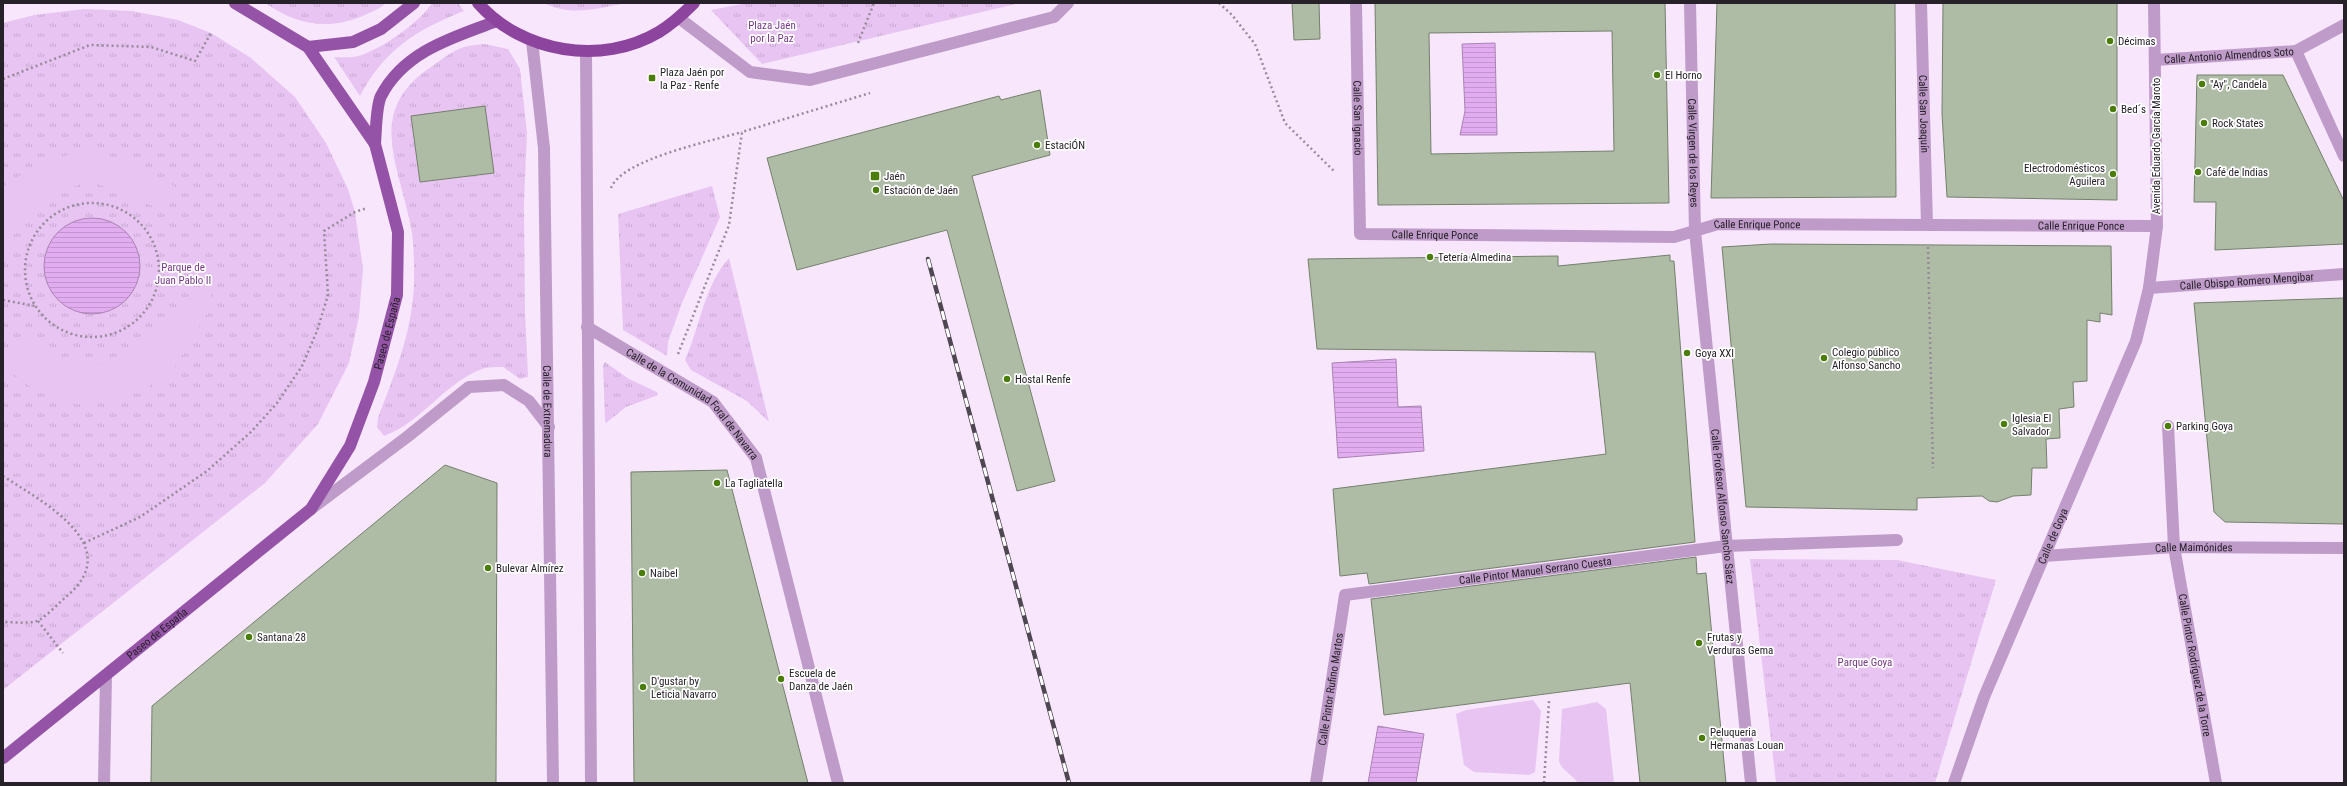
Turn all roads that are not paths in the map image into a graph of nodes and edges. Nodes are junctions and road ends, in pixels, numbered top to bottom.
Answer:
1 (235, 3) edge
2 (414, 3) edge
3 (478, 3) edge
4 (694, 3) edge
5 (1068, 3) edge
6 (1356, 3) edge
7 (1690, 3) edge
8 (1921, 3) edge
9 (2154, 3) edge
10 (679, 18) junction
11 (497, 21) junction
12 (2344, 25) edge
13 (532, 41) junction
14 (308, 47) junction
15 (586, 51) junction
16 (2296, 51) junction
17 (2155, 60) junction
18 (375, 144) junction
19 (2344, 156) edge
20 (1927, 225) junction
21 (2157, 226) junction
22 (1695, 231) junction
23 (1360, 234) joint
24 (2344, 274) edge
25 (2149, 288) junction
26 (587, 326) junction
27 (2168, 426) dead end
28 (549, 427) junction
29 (311, 509) junction
30 (1897, 540) dead end
31 (1726, 546) junction
32 (2174, 547) junction
33 (2344, 548) edge
34 (2044, 556) junction
35 (1345, 595) joint
36 (106, 676) junction
37 (3, 758) edge
38 (1957, 771) junction
39 (104, 783) edge
40 (553, 783) edge
41 (591, 783) edge
42 (838, 783) edge
43 (1316, 783) edge
44 (1750, 783) edge
45 (1954, 783) edge
46 (1962, 783) edge
47 (2216, 783) edge

1 - 14 main road, Paseo de España
2 - 14 main road
3 - 11 highway
4 - 10 highway
5 - 10 street
6 - 23 street, Calle San Ignacio
7 - 22 street, Calle Virgen de los Reyes
8 - 20 street, Calle San Joaquín
9 - 17 street, Avenida Eduardo García Maroto
10 - 15 highway
11 - 13 highway
11 - 18 main road, Paseo de España
12 - 16 street, Calle Antonio Almendros Soto
13 - 15 highway
13 - 28 street, Calle de Extremadura
14 - 18 main road, Paseo de España
15 - 26 street
16 - 17 street, Calle Antonio Almendros Soto
16 - 19 street
17 - 21 street, Avenida Eduardo García Maroto
18 - 29 main road, Paseo de España
20 - 21 street, Calle Enrique Ponce
20 - 22 street, Calle Enrique Ponce
21 - 25 street, Avenida Eduardo García Maroto
22 - 23 street, Calle Enrique Ponce
22 - 31 street, Calle Profesor Alfonso Sancho Sáez
24 - 25 street, Calle Obispo Romero Mengibar
25 - 34 street, Calle de Goya
26 - 41 street
26 - 42 street, Calle de la Comunidad Foral de Navarra
27 - 32 street, Calle Pintor Rodríguez de la Torre
28 - 29 street, Paseo de España
28 - 40 street, Calle de Extremadura
29 - 36 main road, Paseo de España
30 - 31 street, Calle Pintor Manuel Serrano Cuesta
31 - 35 street, Calle Pintor Manuel Serrano Cuesta
31 - 44 street, Calle Profesor Alfonso Sancho Sáez
32 - 33 street, Calle Maimónides
32 - 34 street, Calle Maimónides
32 - 47 street, Calle Pintor Rodríguez de la Torre
34 - 38 street, Calle de Goya
35 - 43 street, Calle Pintor Rufino Martos
36 - 37 main road, Paseo de España
36 - 39 street
38 - 45 street, Calle de Goya
38 - 46 street

